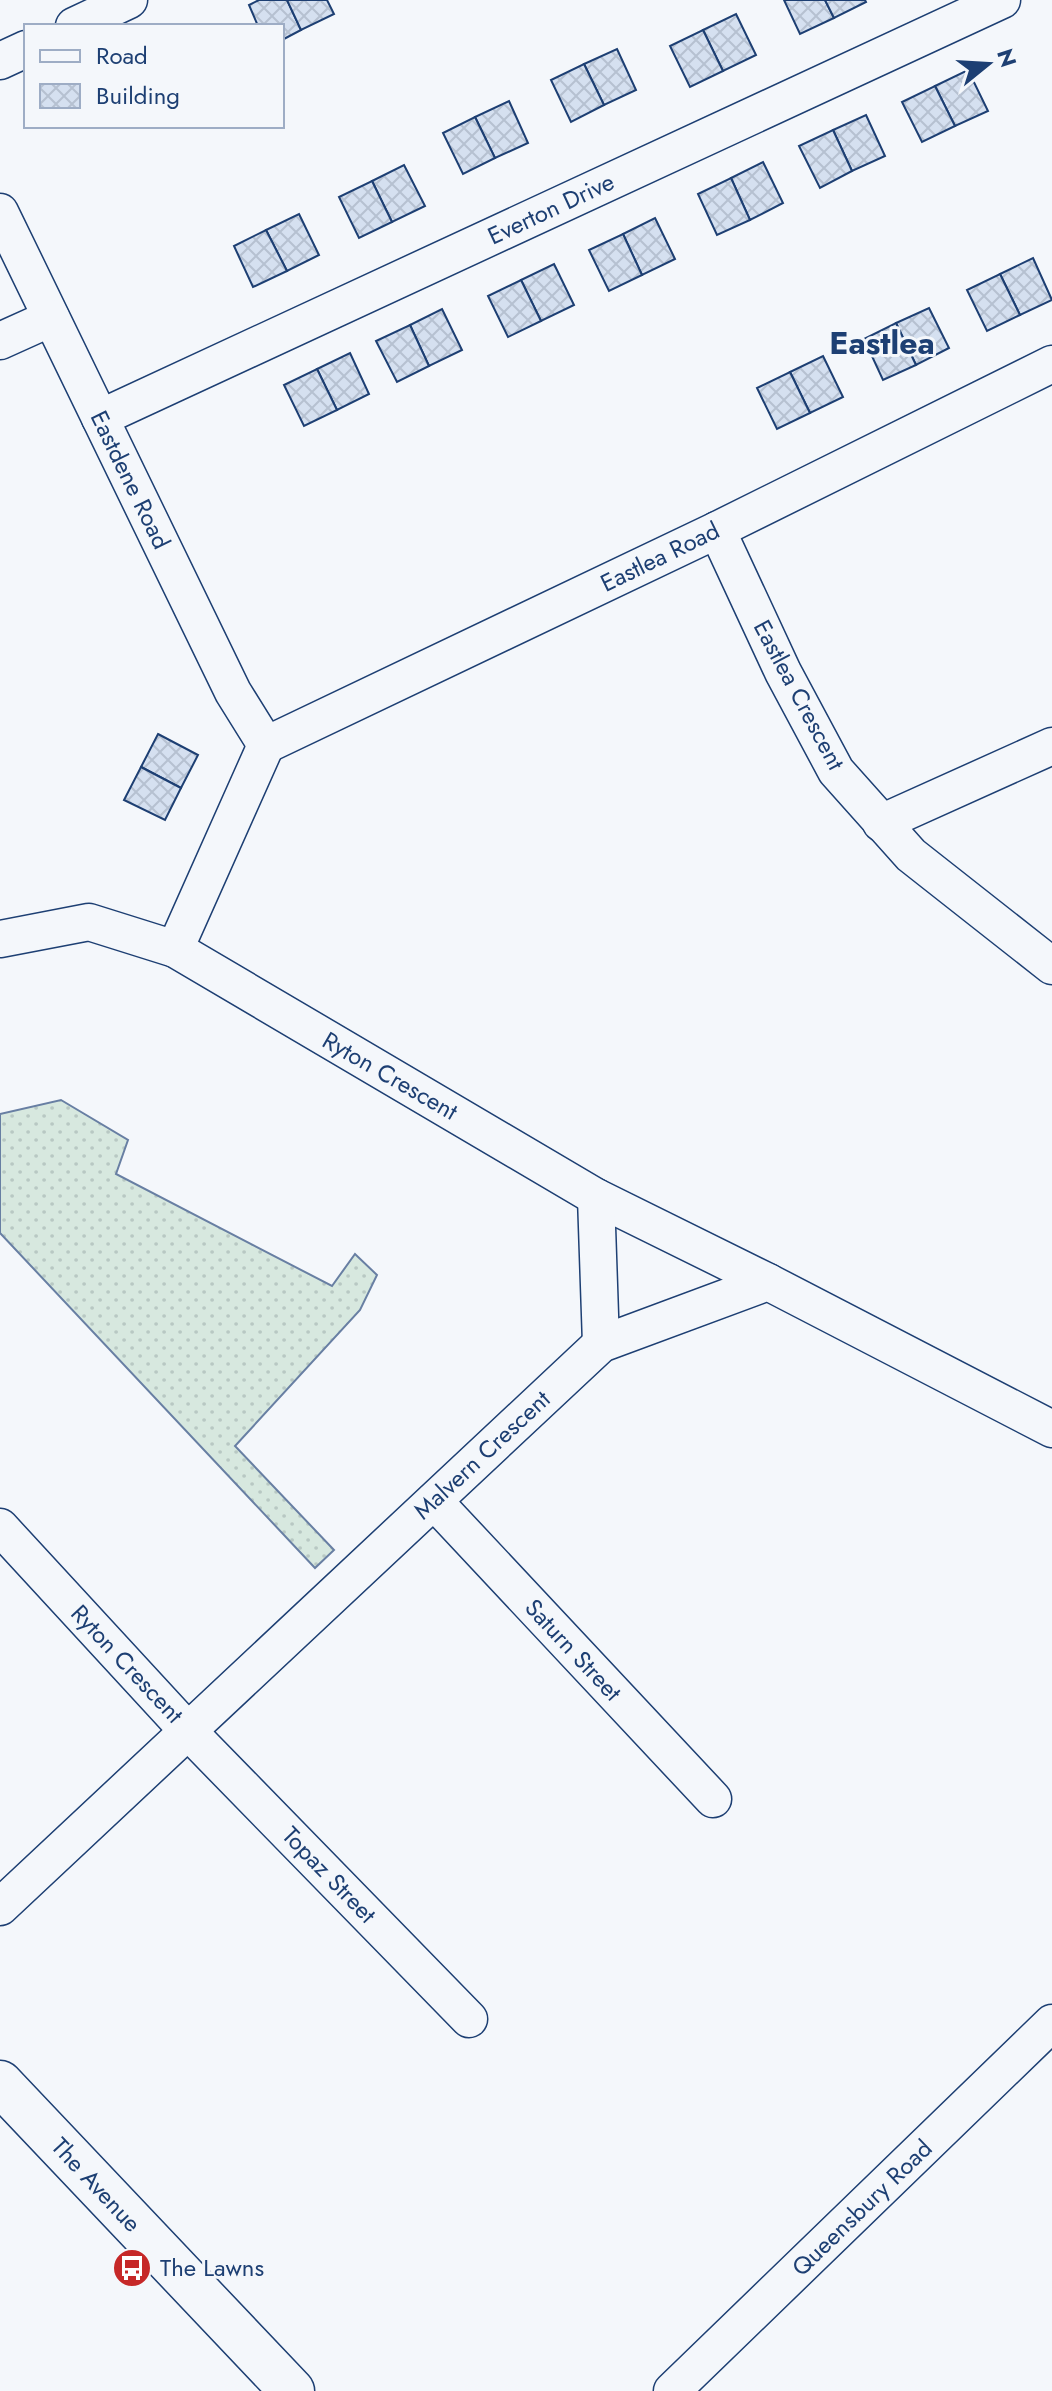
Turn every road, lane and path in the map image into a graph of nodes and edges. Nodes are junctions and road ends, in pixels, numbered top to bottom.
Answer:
1 (129, 0) edge
2 (1002, 0) edge
3 (78, 24) edge
4 (24, 50) edge
5 (0, 61) edge
6 (0, 212) edge
7 (51, 318) junction
8 (0, 341) edge
9 (1052, 364) edge
10 (100, 418) junction
11 (717, 530) junction
12 (266, 745) junction
13 (1052, 746) edge
14 (881, 823) junction
15 (0, 939) edge
16 (175, 949) junction
17 (1052, 966) edge
18 (596, 1197) junction
19 (768, 1282) junction
20 (601, 1344) junction
21 (1049, 1419) edge
22 (434, 1501) junction
23 (0, 1527) edge
24 (188, 1731) junction
25 (713, 1799) dead end
26 (0, 1907) edge
27 (469, 2019) dead end
28 (1052, 2023) edge
29 (0, 2083) edge
30 (292, 2391) edge
31 (672, 2391) edge

1 - 3 street
2 - 10 street, Everton Drive
4 - 5 street
6 - 7 street, Eastdene Road
7 - 8 street
7 - 10 street, Eastdene Road
9 - 11 street, Eastlea Road
10 - 12 street, Eastdene Road
11 - 12 street, Eastlea Road
11 - 14 street, Eastlea Crescent
12 - 16 street
13 - 14 street
14 - 17 street, Eastlea Crescent
15 - 16 street, Ryton Crescent
16 - 18 street, Ryton Crescent
18 - 19 street, Ryton Crescent
18 - 20 street
19 - 20 street, Malvern Crescent
19 - 21 street
20 - 22 street, Malvern Crescent
22 - 24 street, Malvern Crescent
22 - 25 street, Saturn Street
23 - 24 street, Ryton Crescent
24 - 26 street, Malvern Crescent
24 - 27 street, Topaz Street
28 - 31 street, Queensbury Road
29 - 30 street, The Avenue

